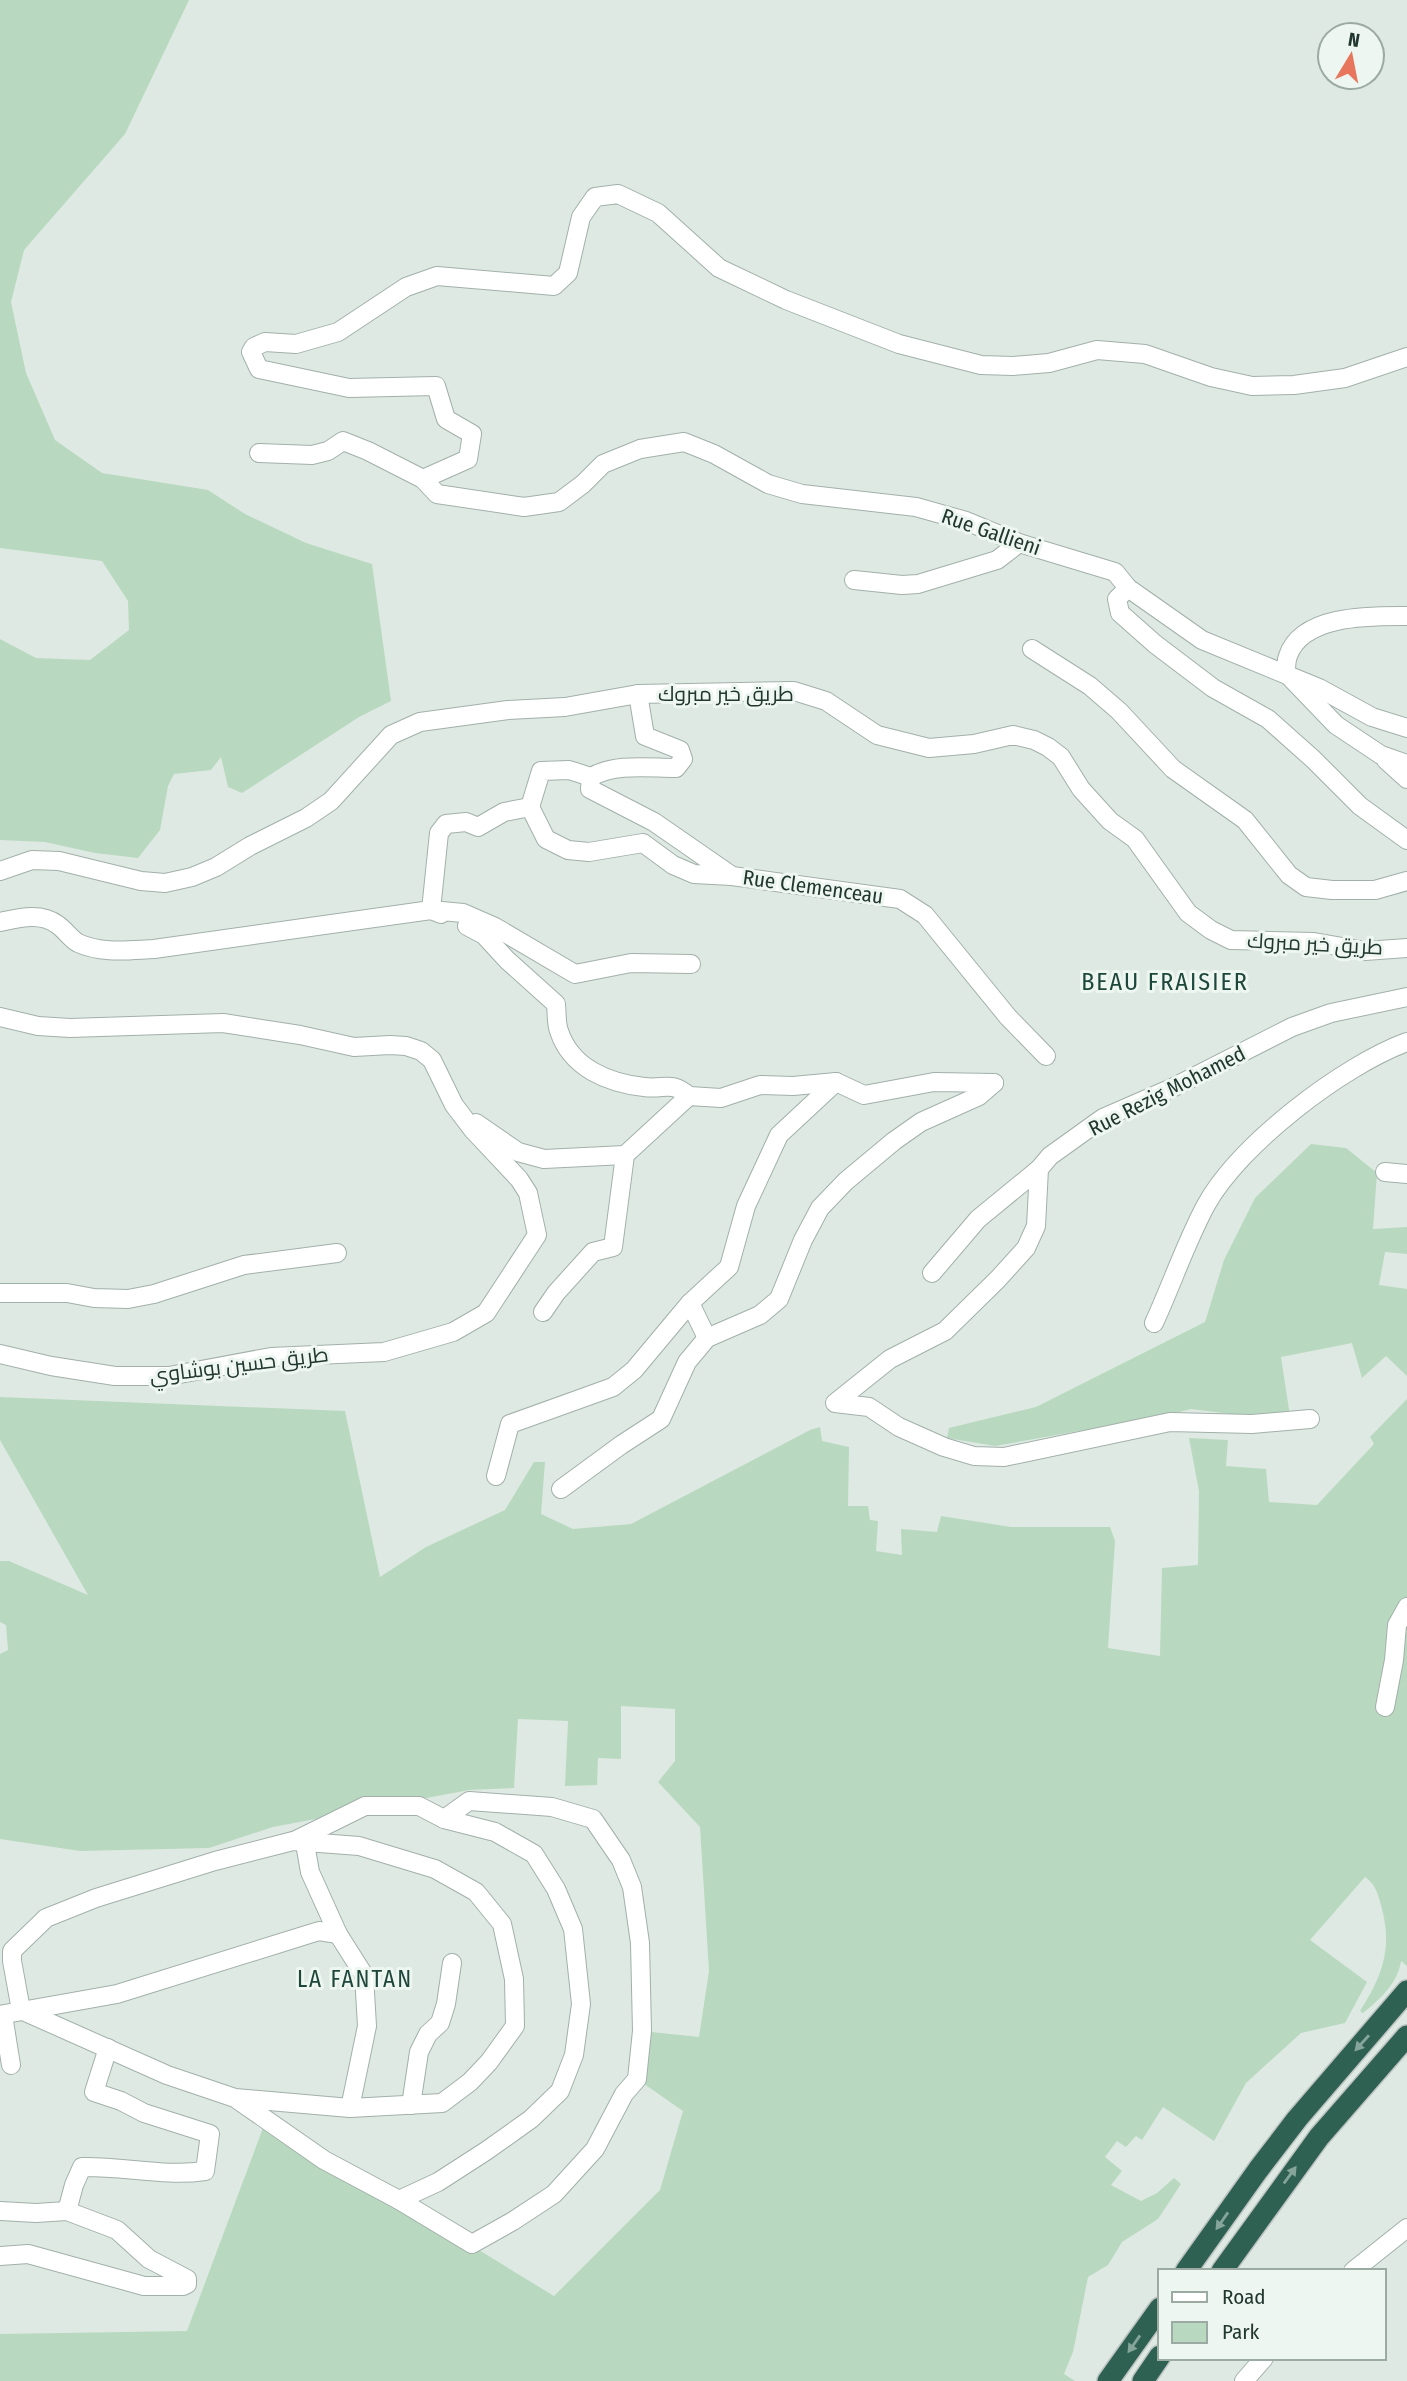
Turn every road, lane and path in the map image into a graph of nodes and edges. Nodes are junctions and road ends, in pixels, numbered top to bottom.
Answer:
1 (1407, 357) edge
2 (259, 453) dead end
3 (423, 479) junction
4 (1019, 543) junction
5 (854, 579) dead end
6 (1128, 588) junction
7 (1407, 616) edge
8 (1032, 649) dead end
9 (1286, 673) junction
10 (638, 694) junction
11 (1407, 728) edge
12 (1381, 755) junction
13 (1407, 764) edge
14 (1407, 779) edge
15 (591, 783) junction
16 (530, 807) junction
17 (1407, 840) edge
18 (0, 871) edge
19 (732, 876) junction
20 (1407, 881) edge
21 (430, 910) junction
22 (0, 922) edge
23 (1407, 948) edge
24 (691, 964) dead end
25 (1407, 997) edge
26 (0, 1017) edge
27 (1407, 1042) edge
28 (1046, 1056) dead end
29 (836, 1082) junction
30 (689, 1096) junction
31 (459, 1111) junction
32 (625, 1155) junction
33 (1039, 1169) junction
34 (1385, 1172) dead end
35 (1407, 1174) edge
36 (337, 1253) dead end
37 (932, 1273) dead end
38 (0, 1293) edge
39 (690, 1303) junction
40 (542, 1312) dead end
41 (1154, 1323) dead end
42 (707, 1338) junction
43 (0, 1354) edge
44 (1310, 1419) dead end
45 (496, 1476) dead end
46 (561, 1489) dead end
47 (1407, 1606) edge
48 (1385, 1707) dead end
49 (444, 1819) junction
50 (301, 1840) junction
51 (338, 1934) junction
52 (452, 1963) dead end
53 (1407, 1991) edge
54 (21, 2010) junction
55 (1, 2015) edge
56 (1407, 2036) edge
57 (108, 2048) junction
58 (10, 2066) dead end
59 (235, 2098) junction
60 (411, 2105) junction
61 (350, 2108) junction
62 (398, 2200) junction
63 (67, 2211) junction
64 (2, 2212) edge
65 (1407, 2228) edge
66 (0, 2256) edge
67 (1187, 2269) edge
68 (1223, 2269) edge
69 (1356, 2269) edge
70 (1158, 2311) edge
71 (1158, 2359) edge
72 (1262, 2360) edge
73 (1108, 2381) edge
74 (1143, 2381) edge
75 (1244, 2381) edge

1 - 3 street
2 - 3 street
3 - 4 street, Rue Gallieni
4 - 5 street
4 - 6 street, Rue Gallieni
6 - 9 street, Rue Gallieni
6 - 17 street
7 - 9 street
8 - 20 street
9 - 11 street, Rue Gallieni
9 - 12 street
10 - 15 street
10 - 18 street, طريق خير مبروك
10 - 23 street, طريق خير مبروك
12 - 13 street
12 - 14 street
15 - 16 street
15 - 19 street
16 - 19 street, Rue Clemenceau
16 - 21 street
19 - 28 street, Rue Clemenceau
21 - 22 street
21 - 24 street
21 - 30 street
25 - 33 street, Rue Rezig Mohamed
26 - 31 street, طريق حسين بوشاوي
27 - 41 street
29 - 30 street
29 - 39 street
29 - 42 street
30 - 32 street
31 - 32 street
31 - 43 street, طريق حسين بوشاوي
32 - 40 street
33 - 37 street, Rue Rezig Mohamed
33 - 44 street
34 - 35 street
36 - 38 street
39 - 42 street
39 - 45 street
42 - 46 street
47 - 48 street
49 - 50 street
49 - 62 street
49 - 62 street
50 - 51 street
50 - 54 street
50 - 60 street
51 - 54 street
51 - 61 street
52 - 60 street
53 -> 67 highway
54 - 55 street
54 - 57 street
55 - 58 street
68 -> 56 highway
57 - 59 street
57 - 63 street
59 - 61 street
59 - 62 street
60 - 61 street
63 - 64 street
63 - 66 street
65 - 69 street
70 -> 73 highway
71 - 74 highway
72 - 75 street

